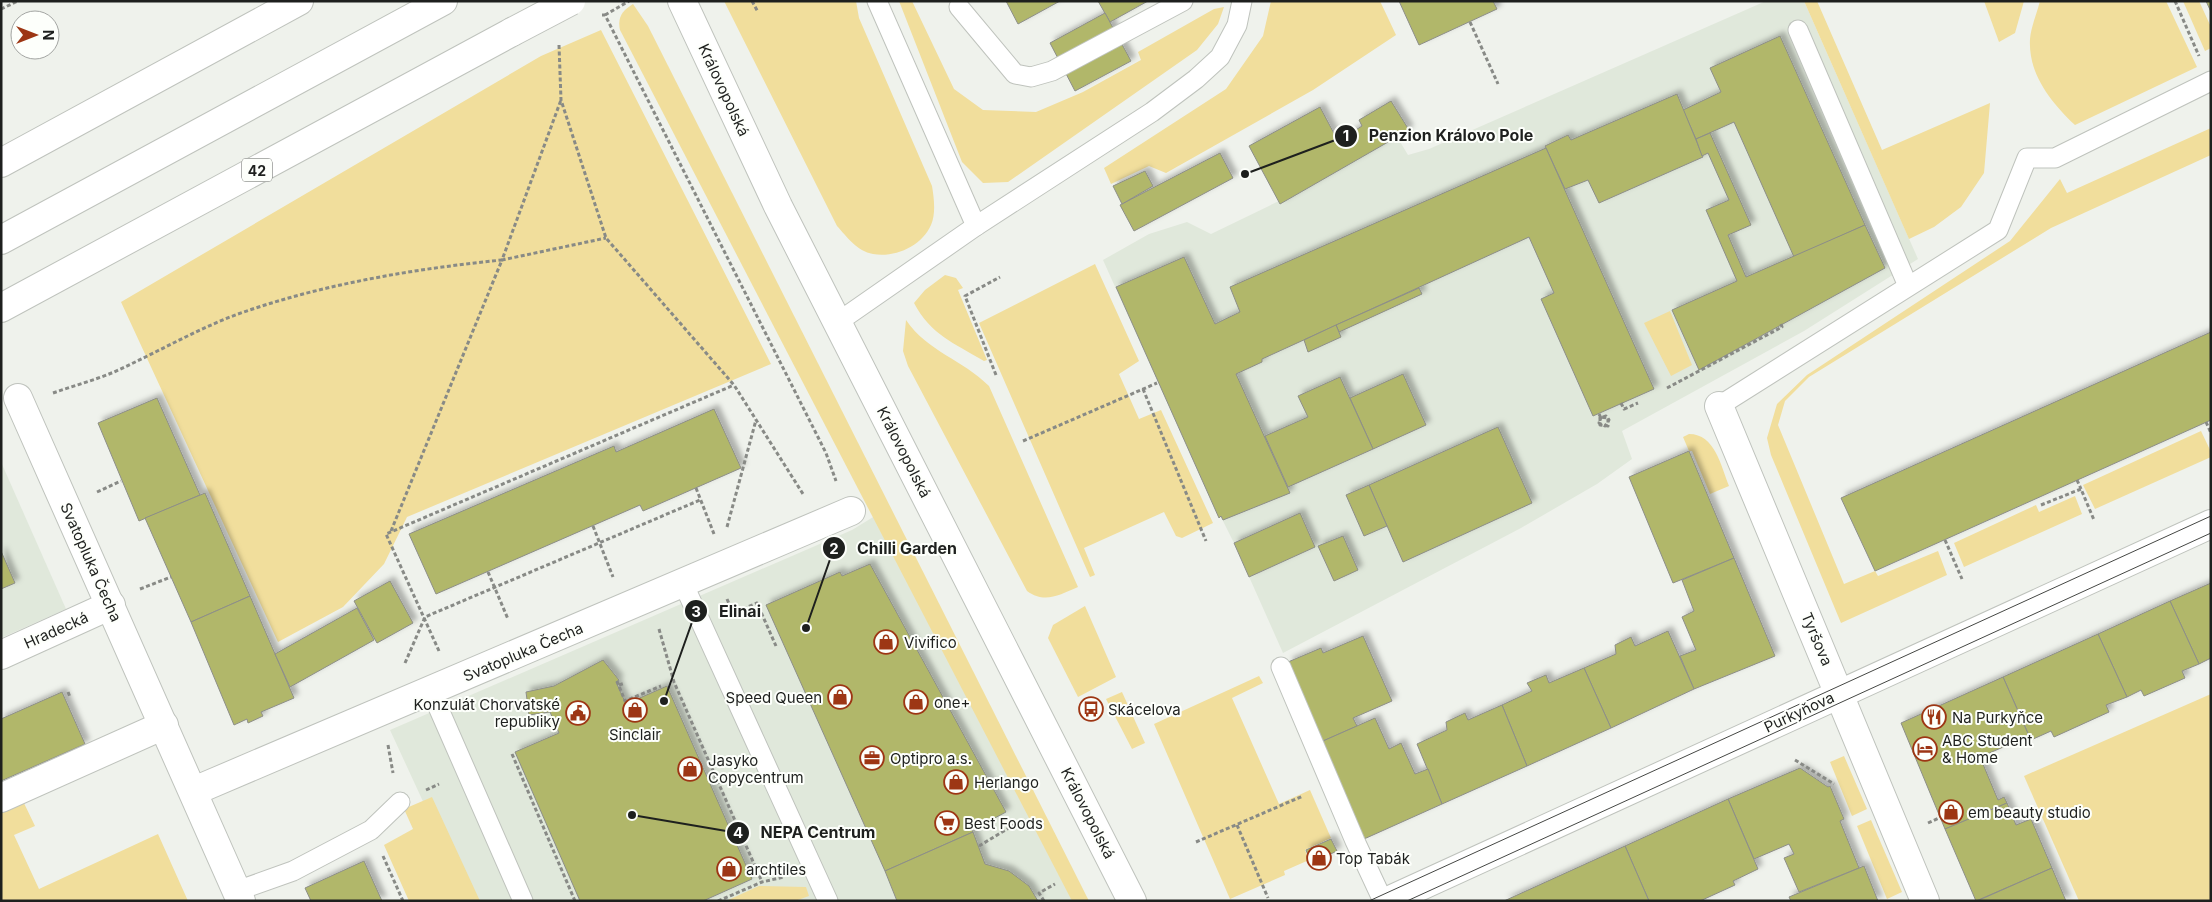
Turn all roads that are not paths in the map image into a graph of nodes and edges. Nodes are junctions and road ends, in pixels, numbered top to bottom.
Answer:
1 (299, 1) edge
2 (443, 1) edge
3 (571, 1) edge
4 (682, 1) edge
5 (876, 1) edge
6 (1183, 1) edge
7 (1242, 1) edge
8 (961, 3) edge
9 (1798, 30) dead end
10 (2211, 81) edge
11 (1, 162) edge
12 (976, 226) junction
13 (1, 240) edge
14 (1908, 286) junction
15 (1, 308) edge
16 (838, 322) junction
17 (18, 398) road end
18 (1719, 406) joint
19 (851, 511) road end
20 (2211, 524) edge
21 (682, 583) junction
22 (111, 605) junction
23 (1, 654) edge
24 (1281, 667) dead end
25 (431, 691) junction
26 (1838, 694) junction
27 (164, 725) junction
28 (194, 791) junction
29 (1, 798) edge
30 (400, 802) dead end
31 (239, 896) edge
32 (523, 901) edge
33 (828, 901) edge
34 (1132, 901) edge
35 (1383, 901) edge
36 (1388, 901) edge
37 (1925, 901) edge

1 - 11 main road
2 - 13 main road
3 - 15 main road, 42, bridge
4 - 16 main road, Královopolská
5 - 12 lane
6 - 8 lane
7 - 12 lane
9 - 14 lane
10 - 14 lane
12 - 16 lane
14 - 18 lane
16 - 34 main road, Královopolská
17 - 22 main road, Svatopluka Čecha
18 - 26 main road, Tyršova
19 - 21 main road, Svatopluka Čecha
20 - 26 main road, Purkyňova
21 - 25 main road, Svatopluka Čecha
21 - 33 lane
22 - 23 main road, Hradecká
22 - 27 main road, Svatopluka Čecha
24 - 35 lane
25 - 28 main road, Svatopluka Čecha
25 - 32 lane
26 - 36 main road, Purkyňova
26 - 37 main road, Tyršova
27 - 28 main road, Svatopluka Čecha
27 - 29 main road
28 - 31 main road, Svatopluka Čecha
30 - 31 lane

